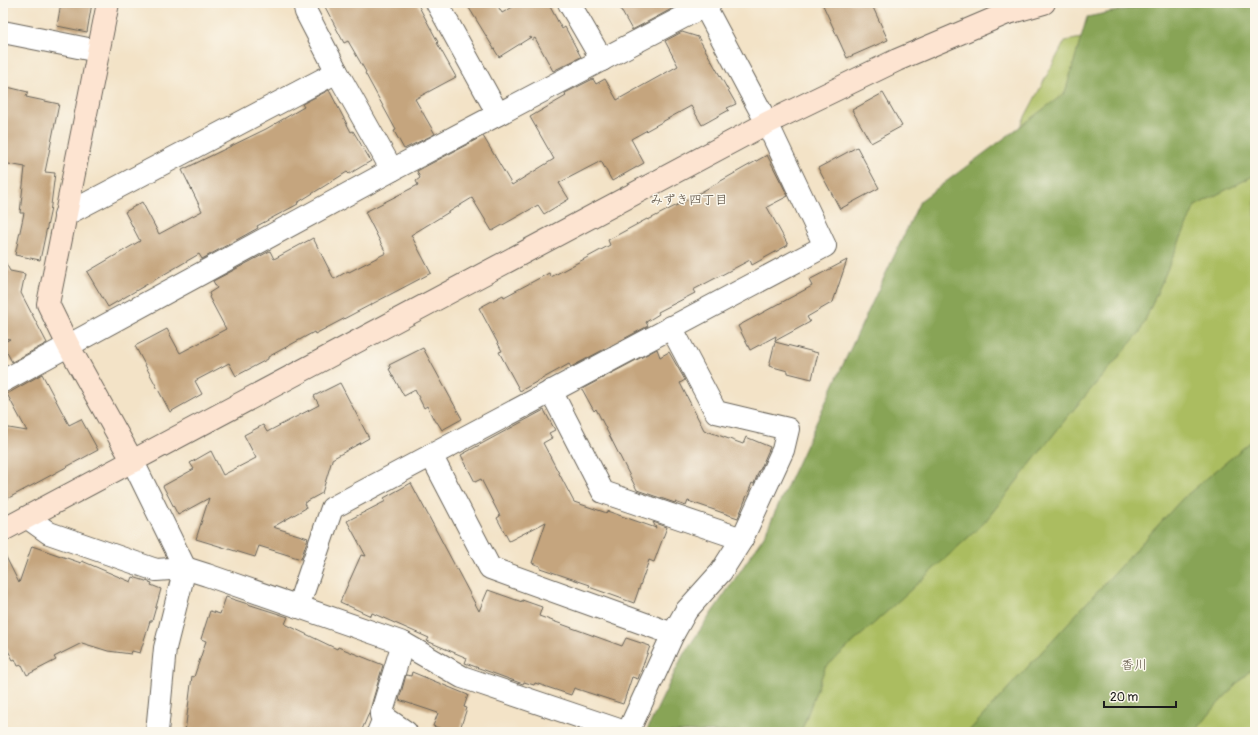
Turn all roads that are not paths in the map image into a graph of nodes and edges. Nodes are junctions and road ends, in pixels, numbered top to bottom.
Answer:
1 (108, 3) edge
2 (304, 3) edge
3 (437, 3) edge
4 (569, 3) edge
5 (1044, 3) edge
6 (706, 4) edge
7 (3, 32) edge
8 (98, 52) junction
9 (602, 60) junction
10 (337, 72) junction
11 (498, 114) junction
12 (768, 123) junction
13 (392, 170) junction
14 (65, 215) junction
15 (671, 327) junction
16 (68, 345) junction
17 (3, 381) edge
18 (551, 391) junction
19 (431, 455) junction
20 (133, 462) junction
21 (28, 518) junction
22 (3, 530) edge
23 (742, 539) junction
24 (185, 568) junction
25 (298, 607) junction
26 (673, 634) junction
27 (403, 643) junction
28 (377, 724) edge
29 (157, 732) edge
30 (406, 732) edge
31 (627, 732) edge

1 - 8 street
2 - 10 street
3 - 11 street
4 - 9 street
5 - 12 street
6 - 9 street
6 - 12 street
7 - 8 street
8 - 14 street
9 - 11 street
10 - 13 street
10 - 14 street
11 - 13 street
12 - 15 street
12 - 20 street
13 - 16 street
14 - 16 street
15 - 18 street
15 - 23 street
16 - 17 street
16 - 20 street
18 - 19 street
18 - 23 street
19 - 25 street
19 - 26 street
20 - 21 street
20 - 24 street
21 - 22 street
21 - 24 street
23 - 26 street
24 - 25 street
24 - 29 street
25 - 27 street
26 - 31 street
27 - 28 street
27 - 31 street
28 - 30 street

